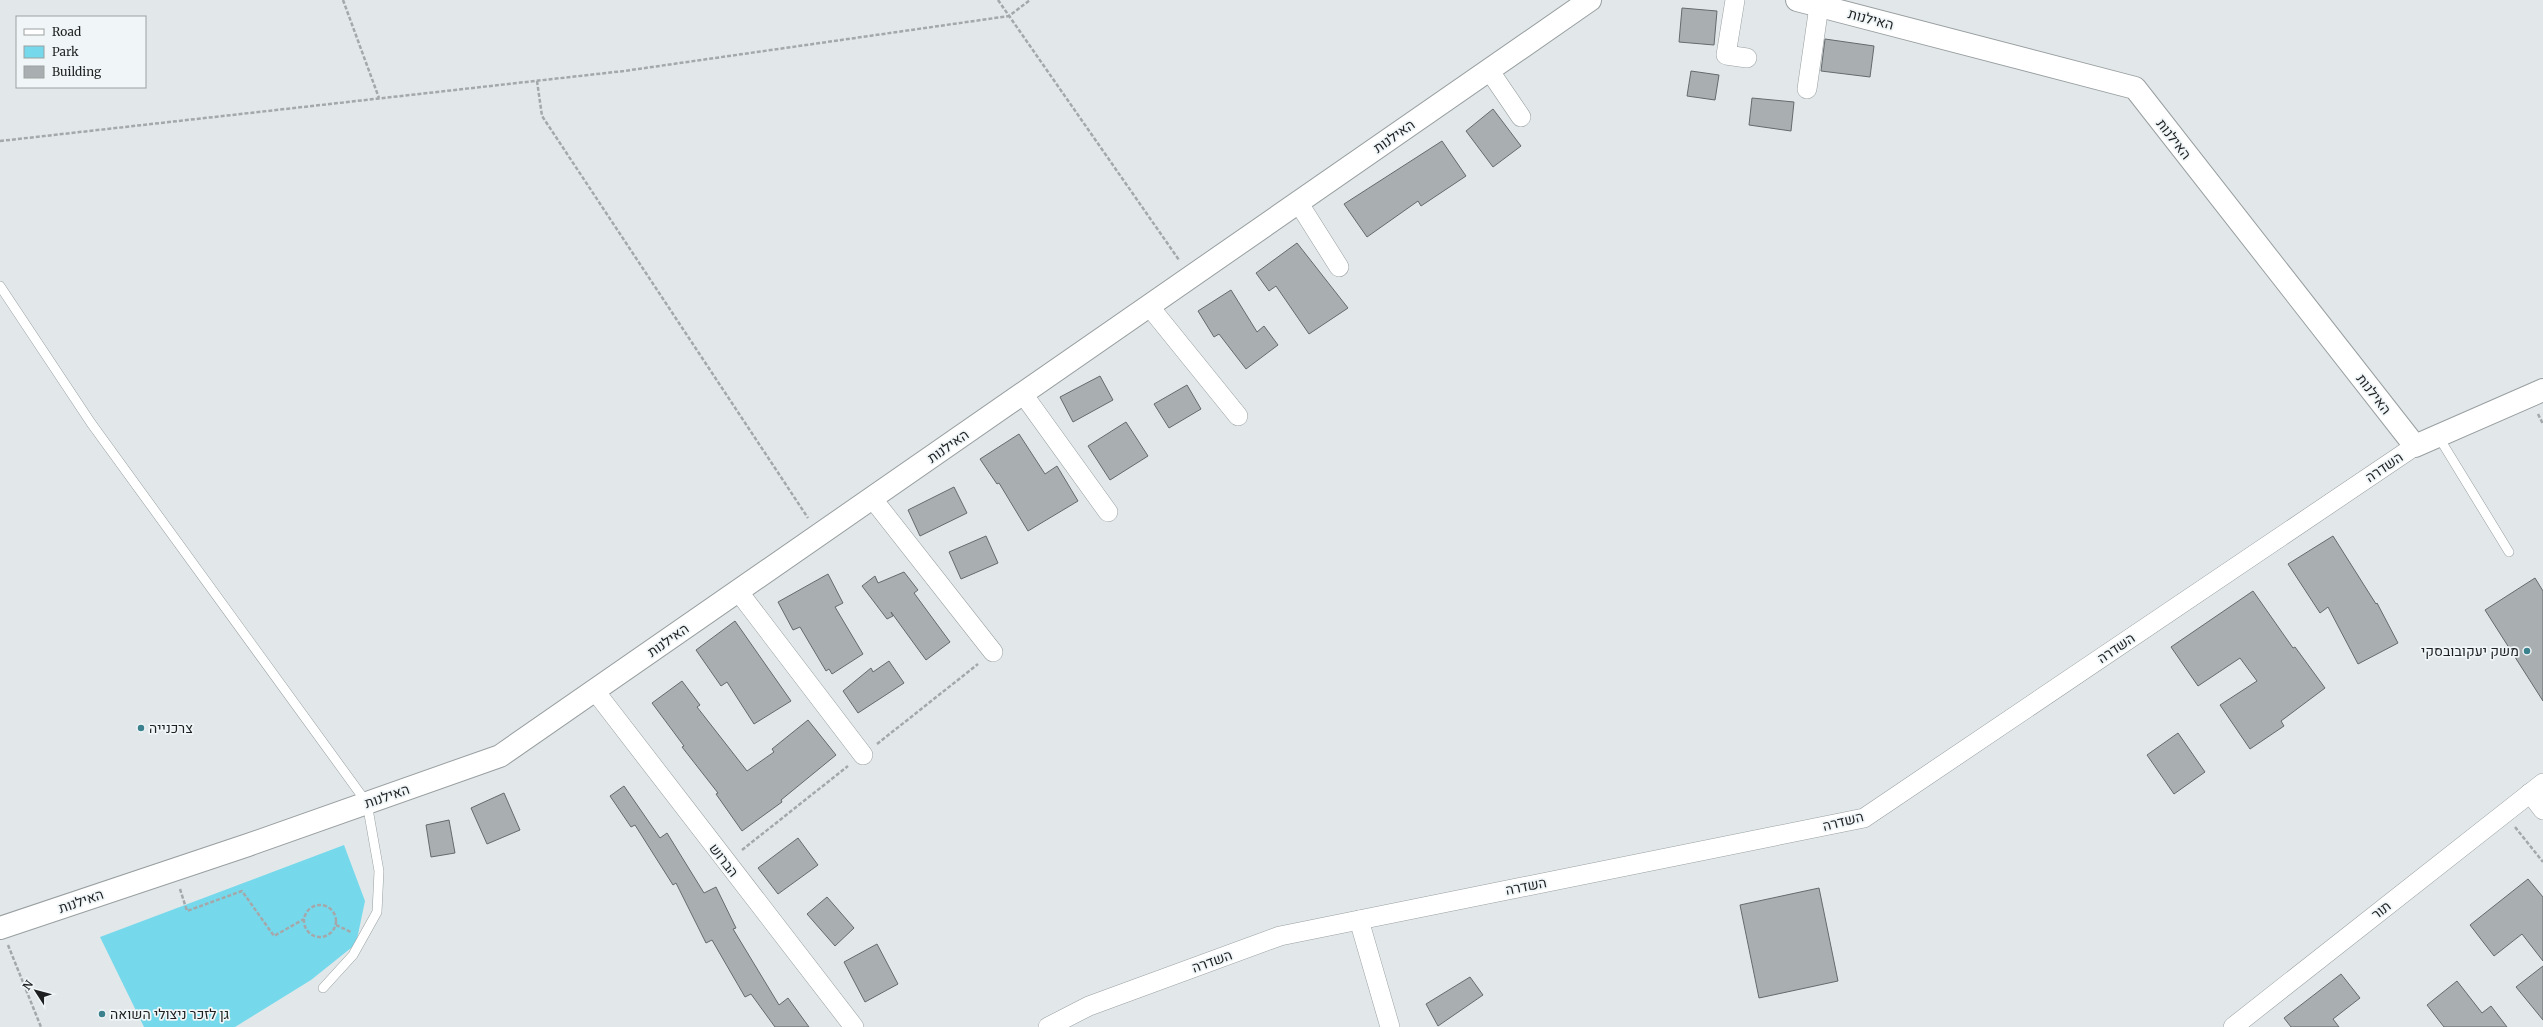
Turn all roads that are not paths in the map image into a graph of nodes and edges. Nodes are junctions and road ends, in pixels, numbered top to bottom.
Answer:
1 (1590, 0) edge
2 (1735, 0) edge
3 (1798, 0) edge
4 (1819, 6) junction
5 (1747, 58) dead end
6 (1489, 70) junction
7 (1807, 88) dead end
8 (1521, 117) dead end
9 (1298, 202) junction
10 (1339, 267) dead end
11 (0, 286) edge
12 (1149, 306) junction
13 (2543, 390) edge
14 (1023, 394) junction
15 (1238, 416) dead end
16 (2438, 436) junction
17 (2415, 446) junction
18 (872, 498) junction
19 (1108, 512) dead end
20 (2509, 552) dead end
21 (738, 591) junction
22 (994, 652) dead end
23 (595, 691) junction
24 (862, 755) dead end
25 (2539, 788) edge
26 (367, 803) junction
27 (2543, 810) edge
28 (1359, 920) junction
29 (0, 928) edge
30 (323, 988) dead end
31 (854, 1027) edge
32 (1048, 1027) edge
33 (1390, 1027) edge
34 (2233, 1027) edge

1 - 6 street, האילנות
2 - 5 street
3 - 4 street, האילנות
4 - 7 street
4 - 17 street, האילנות
6 - 8 street
6 - 9 street, האילנות
9 - 10 street
9 - 12 street, האילנות
11 - 26 lane
12 - 14 street, האילנות
12 - 15 street
13 - 16 street, השדרה
14 - 18 street, האילנות
14 - 19 street
16 - 17 street, השדרה
16 - 20 lane
17 - 28 street, השדרה
18 - 21 street, האילנות
18 - 22 street
21 - 23 street, האילנות
21 - 24 street
23 - 26 street, האילנות
23 - 31 street, הברוש
25 - 27 street
25 - 34 street, תור
26 - 29 street, האילנות
26 - 30 lane
28 - 32 street, השדרה
28 - 33 street

